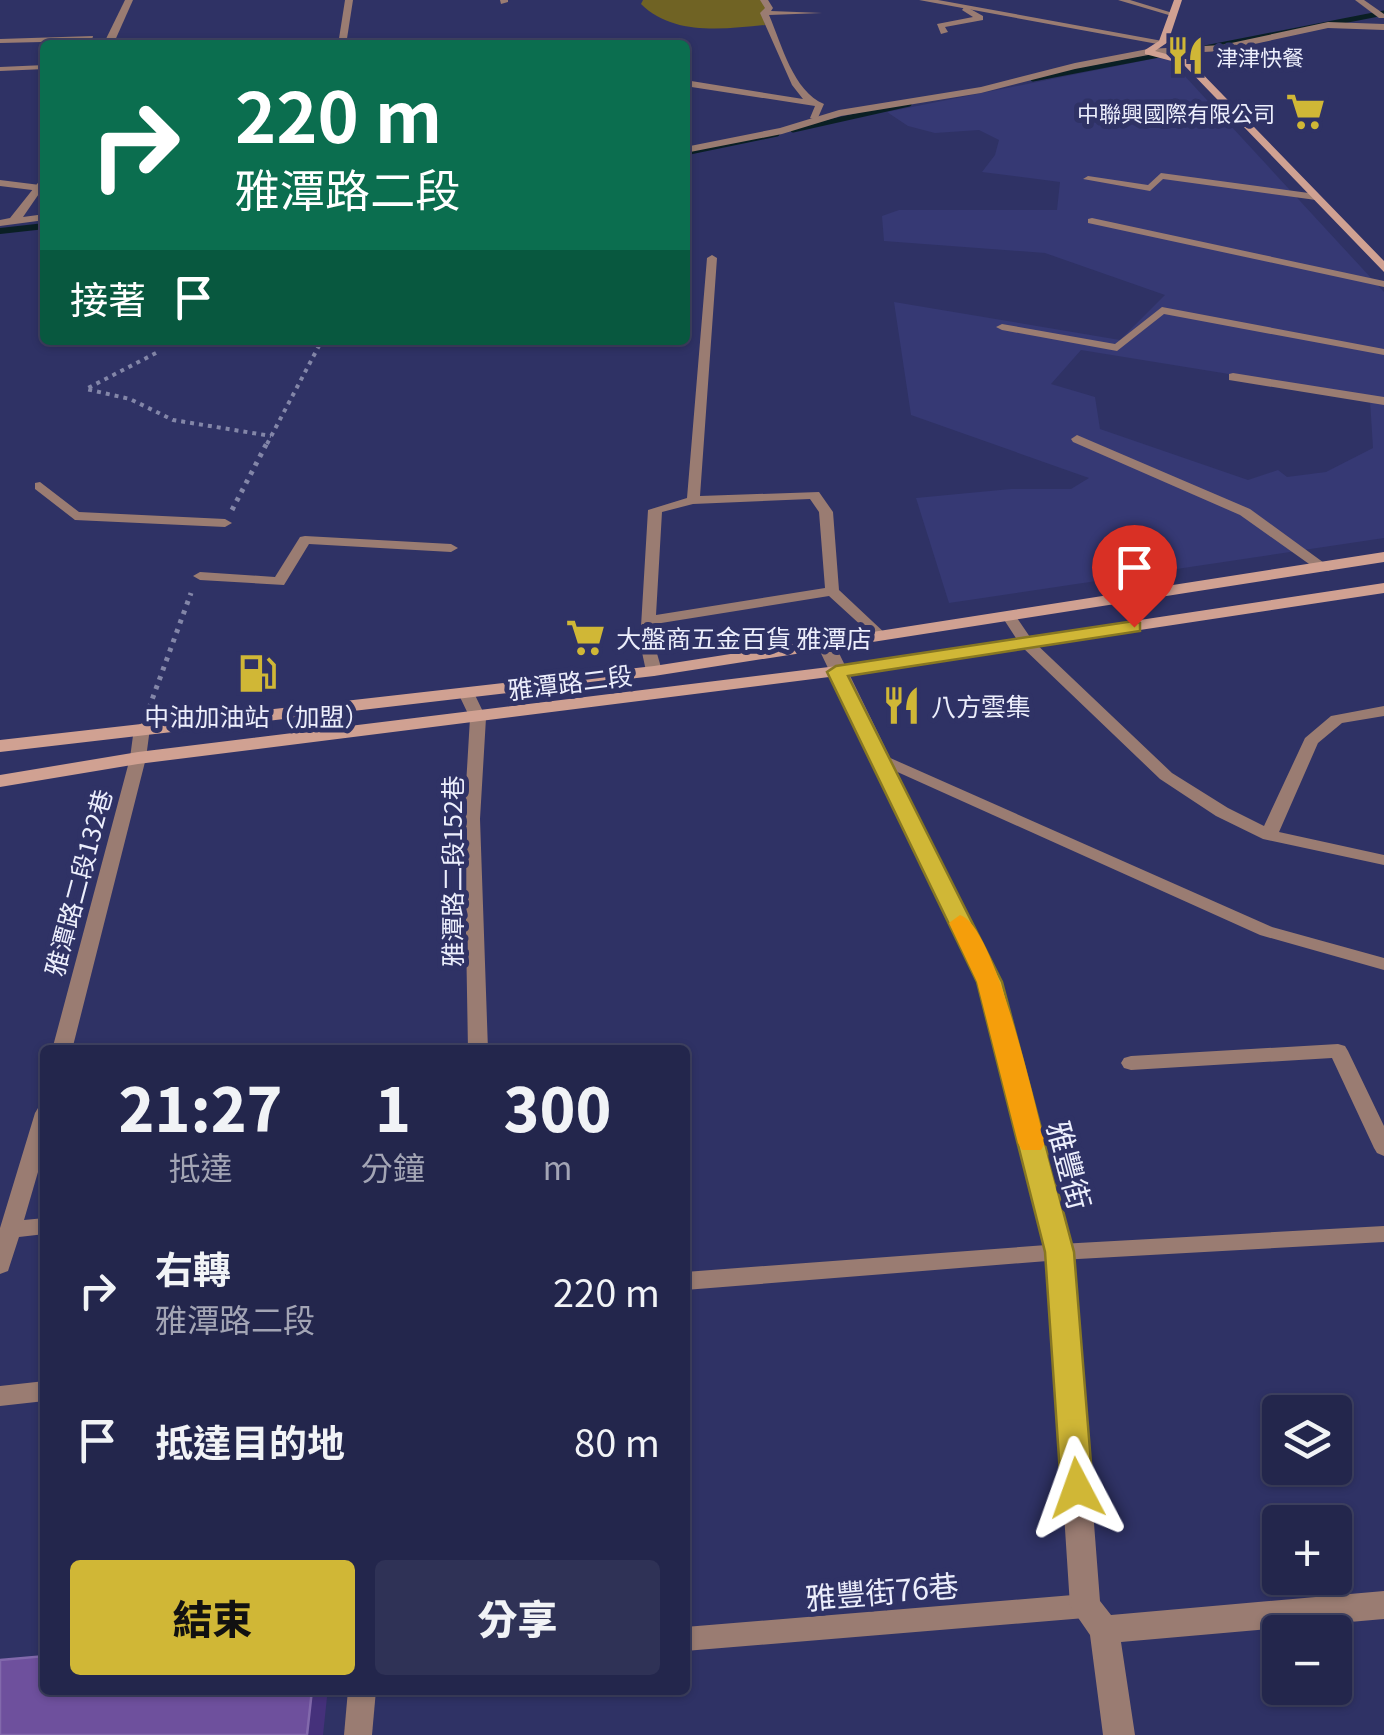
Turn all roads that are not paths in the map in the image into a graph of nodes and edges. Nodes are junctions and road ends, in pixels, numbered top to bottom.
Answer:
1 (129, 0) edge
2 (349, 0) edge
3 (764, 0) edge
4 (924, 0) edge
5 (1122, 0) edge
6 (1178, 0) edge
7 (1359, 0) edge
8 (964, 8) junction
9 (764, 13) junction
10 (818, 14) dead end
11 (1172, 14) junction
12 (1383, 19) edge
13 (944, 32) dead end
14 (89, 40) edge
15 (110, 40) edge
16 (343, 40) edge
17 (0, 41) edge
18 (1163, 42) junction
19 (1148, 52) junction
20 (40, 68) edge
21 (0, 69) edge
22 (690, 85) edge
23 (809, 101) junction
24 (814, 118) junction
25 (690, 149) edge
26 (1088, 179) dead end
27 (40, 182) edge
28 (0, 183) edge
29 (40, 185) edge
30 (1316, 197) junction
31 (40, 216) edge
32 (16, 218) junction
33 (1092, 222) dead end
34 (0, 223) edge
35 (712, 258) dead end
36 (1384, 268) edge
37 (1384, 284) edge
38 (1002, 328) dead end
39 (1384, 352) edge
40 (1233, 377) dead end
41 (1384, 401) edge
42 (1078, 439) dead end
43 (40, 486) dead end
44 (693, 500) junction
45 (225, 524) dead end
46 (451, 548) dead end
47 (1384, 557) edge
48 (1324, 568) junction
49 (200, 576) dead end
50 (1384, 588) edge
51 (832, 590) junction
52 (1008, 615) junction
53 (648, 621) junction
54 (880, 636) junction
55 (1026, 644) junction
56 (826, 645) junction
57 (654, 671) junction
58 (836, 672) junction
59 (468, 695) junction
60 (1384, 711) edge
61 (478, 718) junction
62 (142, 728) junction
63 (0, 746) edge
64 (138, 758) junction
65 (880, 758) junction
66 (0, 781) edge
67 (1268, 834) junction
68 (1384, 860) edge
69 (1384, 964) edge
70 (63, 1045) edge
71 (478, 1045) edge
72 (1131, 1063) dead end
73 (40, 1129) edge
74 (1384, 1148) edge
75 (40, 1226) edge
76 (11, 1229) junction
77 (1384, 1234) edge
78 (1060, 1252) junction
79 (0, 1265) edge
80 (690, 1281) edge
81 (40, 1392) edge
82 (0, 1396) edge
83 (1384, 1606) edge
84 (1094, 1618) junction
85 (690, 1639) edge
86 (362, 1695) edge
87 (358, 1735) edge
88 (1119, 1735) edge

1 - 15 street
2 - 16 lane
3 - 9 lane
4 - 8 street
5 - 11 lane
6 - 11 street
7 - 12 lane
8 - 13 lane
8 - 18 street
9 - 10 lane
9 - 23 lane
11 - 18 street
12 - 19 street
14 - 17 lane
18 - 19 street
19 - 24 street
19 - 30 street
20 - 21 lane
22 - 23 lane
23 - 24 lane
24 - 25 street
26 - 30 lane
27 - 28 lane
29 - 32 street
30 - 36 street
31 - 32 street
32 - 34 street
33 - 37 lane
35 - 44 lane
38 - 39 lane
40 - 41 lane
42 - 48 lane
43 - 45 lane
44 - 51 lane
44 - 53 lane
46 - 49 lane
47 - 48 street, 雅潭路二段
48 - 52 street, 雅潭路二段
50 - 55 street, 雅潭路二段
51 - 53 lane
51 - 54 lane
52 - 54 street, 雅潭路二段
52 - 55 lane
53 - 57 lane
54 - 56 street, 雅潭路二段
55 - 58 street, 雅潭路二段
55 - 67 lane
56 - 57 street, 雅潭路二段
56 - 58 street, 雅豐街
57 - 59 street, 雅潭路二段
58 - 61 street, 雅潭路二段
58 - 65 street, 雅豐街
59 - 61 lane, 雅潭路二段152巷
59 - 62 street, 雅潭路二段
60 - 67 lane
61 - 64 street, 雅潭路二段
61 - 71 lane, 雅潭路二段152巷
62 - 63 street, 雅潭路二段
62 - 64 lane, 雅潭路二段132巷
64 - 66 street, 雅潭路二段
64 - 70 lane, 雅潭路二段132巷
65 - 69 lane
65 - 78 street, 雅豐街
67 - 68 lane
72 - 74 lane
73 - 76 lane
75 - 76 lane
76 - 79 lane
77 - 78 lane
78 - 80 lane
78 - 84 street, 雅豐街
81 - 82 lane
83 - 84 street
84 - 85 lane, 雅豐街76巷
84 - 88 street, 雅豐街
86 - 87 lane

